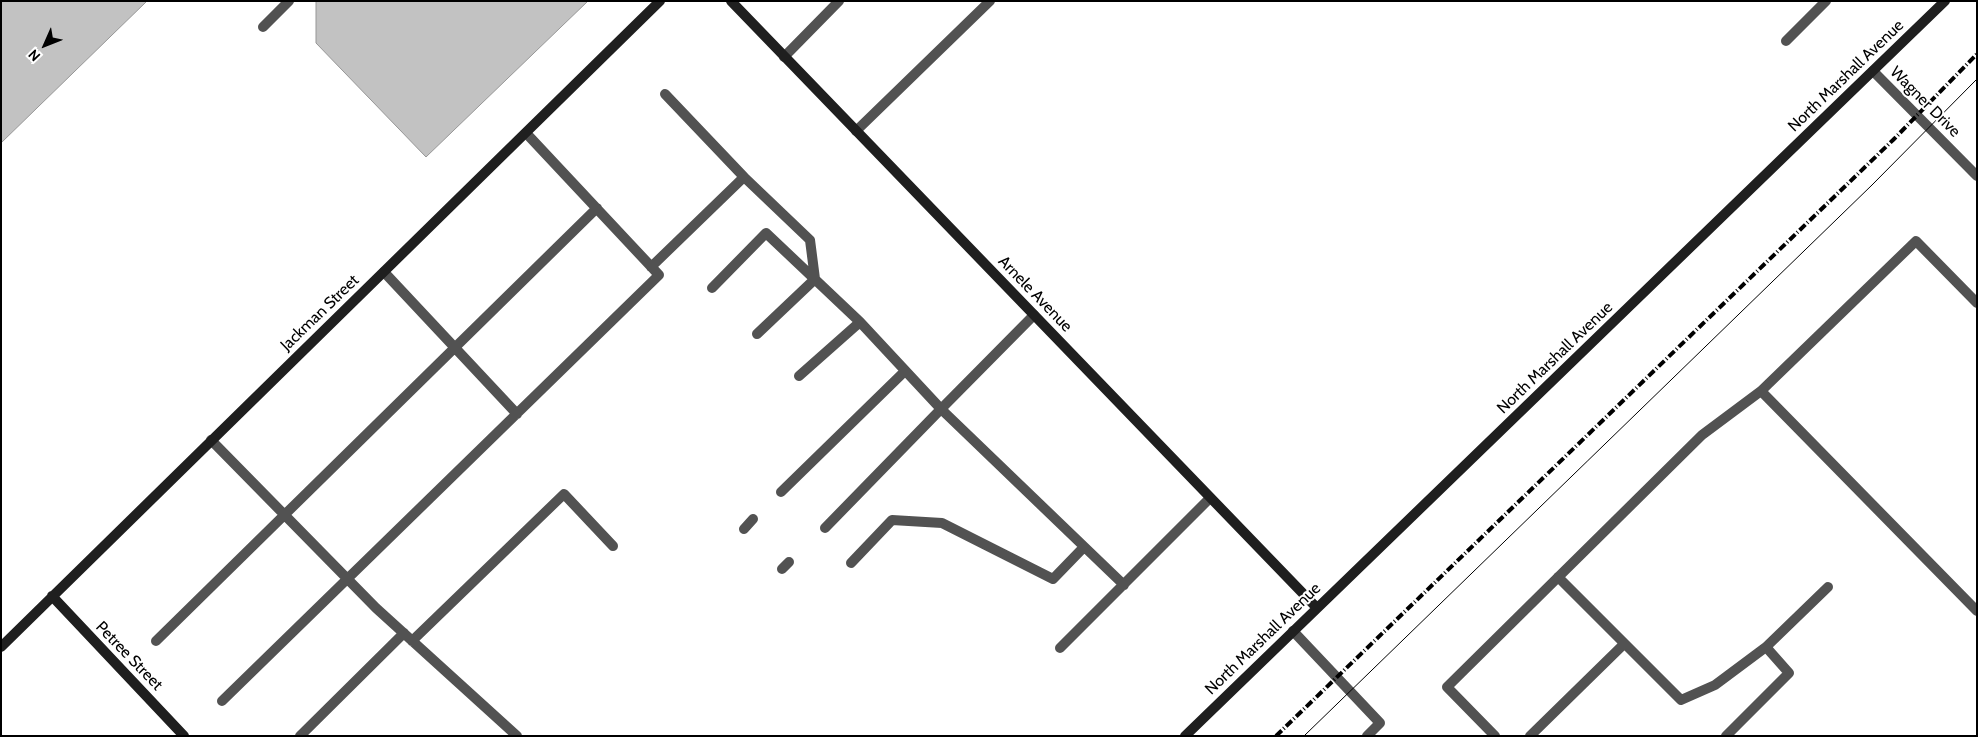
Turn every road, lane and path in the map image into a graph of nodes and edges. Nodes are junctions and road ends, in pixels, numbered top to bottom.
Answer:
1 (290, 1) edge
2 (660, 1) edge
3 (731, 1) edge
4 (839, 1) edge
5 (990, 1) edge
6 (1826, 1) edge
7 (1945, 1) edge
8 (263, 26) dead end
9 (1786, 41) dead end
10 (784, 56) junction
11 (1873, 71) junction
12 (664, 94) dead end
13 (856, 130) junction
14 (526, 133) junction
15 (1977, 176) edge
16 (744, 177) junction
17 (597, 208) junction
18 (651, 267) junction
19 (384, 272) junction
20 (815, 279) junction
21 (712, 288) dead end
22 (1977, 303) edge
23 (1034, 315) junction
24 (860, 322) junction
25 (757, 334) dead end
26 (454, 347) junction
27 (905, 371) junction
28 (799, 376) dead end
29 (1761, 391) junction
30 (941, 409) junction
31 (517, 414) junction
32 (211, 440) junction
33 (781, 492) dead end
34 (1210, 498) junction
35 (284, 514) junction
36 (753, 519) dead end
37 (825, 528) dead end
38 (744, 529) dead end
39 (613, 546) dead end
40 (1084, 547) junction
41 (851, 563) dead end
42 (1558, 578) junction
43 (348, 579) junction
44 (1124, 585) junction
45 (1828, 587) dead end
46 (52, 596) junction
47 (1317, 608) junction
48 (1977, 611) edge
49 (1293, 631) junction
50 (408, 637) junction
51 (156, 641) dead end
52 (1624, 644) junction
53 (1, 647) edge
54 (1766, 647) junction
55 (1060, 648) dead end
56 (222, 701) dead end
57 (184, 736) edge
58 (300, 736) edge
59 (517, 736) edge
60 (1185, 736) edge
61 (1366, 736) edge
62 (1495, 736) edge
63 (1530, 736) edge
64 (1726, 736) edge

1 - 8 street
2 - 14 street, Jackman Street
3 - 10 street, Arnele Avenue
4 - 10 street
5 - 13 street
6 - 9 street
7 - 11 street, North Marshall Avenue
10 - 13 street, Arnele Avenue
11 - 15 street, Wagner Drive
11 - 47 street, North Marshall Avenue
12 - 16 street
13 - 23 street, Arnele Avenue
14 - 17 street
14 - 19 street, Jackman Street
16 - 18 street
16 - 20 street
17 - 18 street
17 - 26 street
18 - 31 street
19 - 26 street
19 - 32 street, Jackman Street
20 - 21 street
20 - 24 street
20 - 25 street
22 - 29 street
23 - 30 street
23 - 34 street, Arnele Avenue
24 - 27 street
24 - 28 street
26 - 31 street
26 - 35 street
27 - 30 street
27 - 33 street
29 - 42 street
29 - 48 street
30 - 37 street
30 - 40 street
31 - 43 street
32 - 35 street
32 - 46 street, Jackman Street
34 - 44 street
34 - 47 street, Arnele Avenue
35 - 43 street
35 - 51 street
36 - 38 street
39 - 50 street
40 - 41 street
40 - 44 street
42 - 52 street
42 - 62 street
43 - 50 street
43 - 56 street
44 - 55 street
45 - 54 street
46 - 53 street, Jackman Street
46 - 57 street, Petree Street
47 - 49 street, North Marshall Avenue
49 - 60 street, North Marshall Avenue
49 - 61 street
50 - 58 street
50 - 59 street
52 - 54 street
52 - 63 street
54 - 64 street

